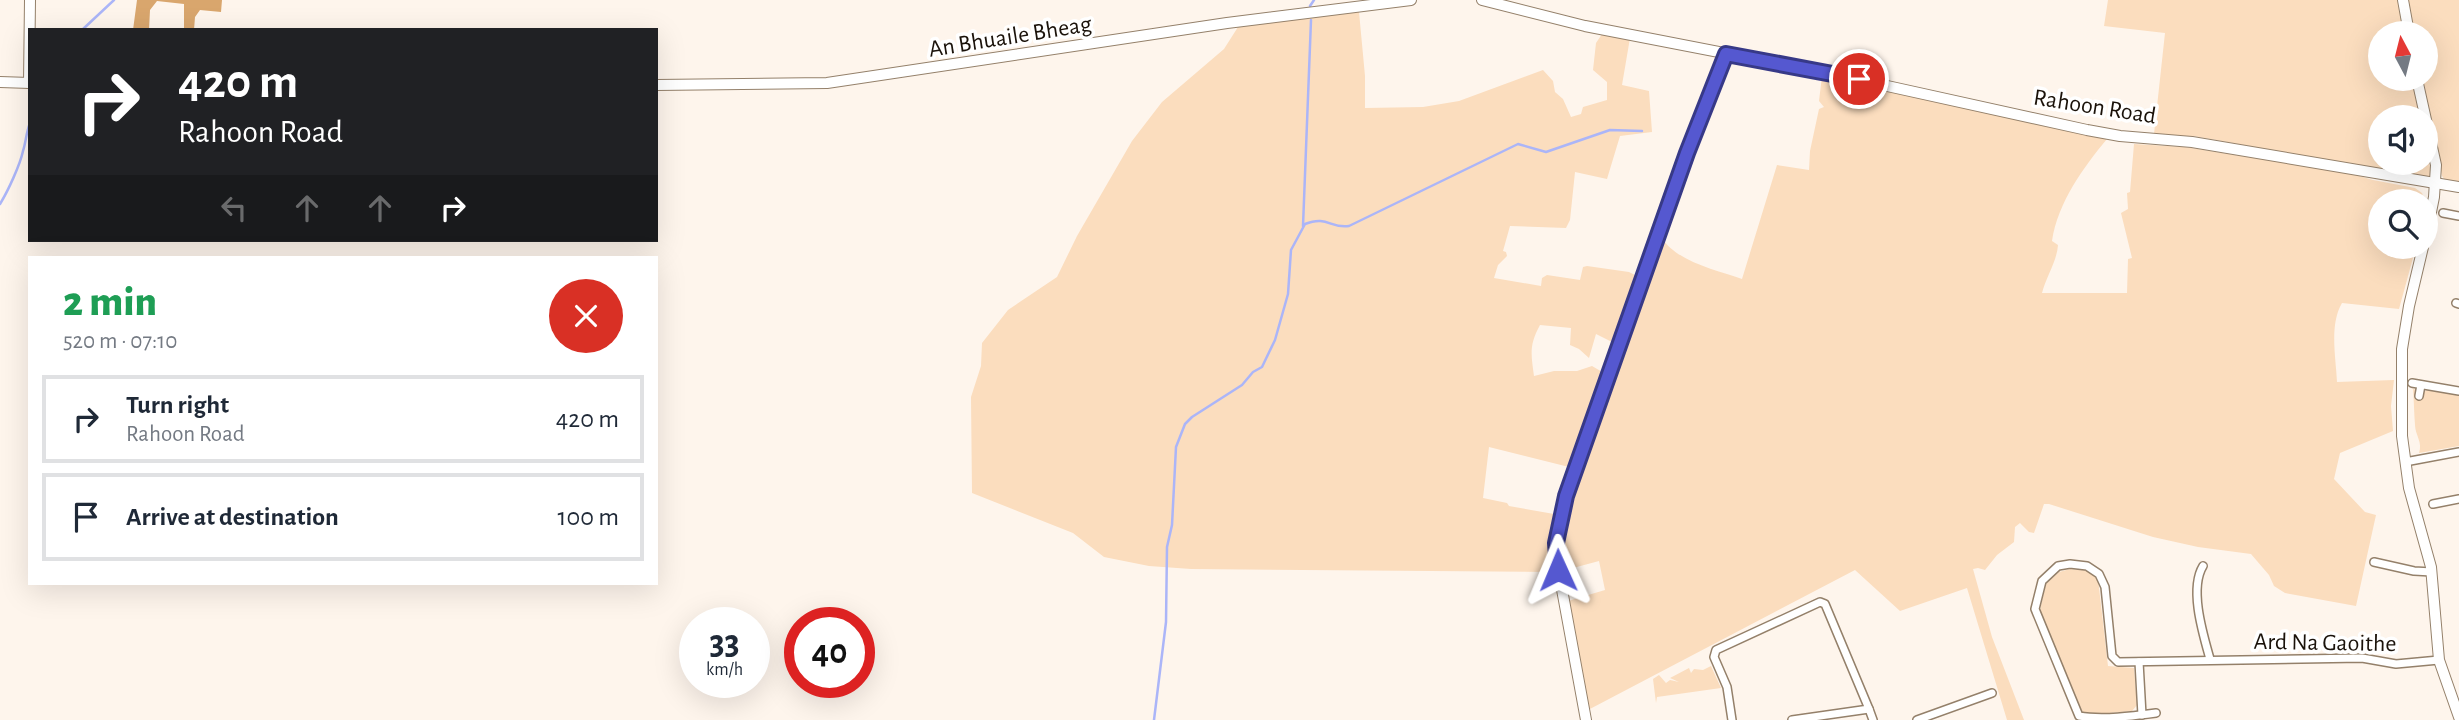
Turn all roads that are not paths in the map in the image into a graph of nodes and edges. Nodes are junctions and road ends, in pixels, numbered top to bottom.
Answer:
1 (30, 0) edge
2 (1411, 0) edge
3 (1482, 0) edge
4 (2403, 0) edge
5 (2407, 21) edge
6 (30, 28) edge
7 (1726, 54) junction
8 (0, 82) edge
9 (28, 83) edge
10 (658, 85) edge
11 (2420, 91) edge
12 (2435, 184) junction
13 (2459, 187) edge
14 (2434, 189) edge
15 (2455, 205) dead end
16 (2443, 214) dead end
17 (2456, 216) edge
18 (2420, 259) edge
19 (2412, 383) dead end
20 (2421, 385) junction
21 (2459, 391) edge
22 (2419, 396) dead end
23 (2459, 452) edge
24 (2405, 462) junction
25 (2459, 499) edge
26 (2433, 504) dead end
27 (2374, 562) dead end
28 (2203, 566) dead end
29 (2432, 572) junction
30 (2210, 659) junction
31 (2439, 660) junction
32 (2139, 662) junction
33 (1992, 693) dead end
34 (1869, 709) junction
35 (2156, 713) dead end
36 (2142, 715) junction
37 (2459, 717) edge
38 (1586, 720) edge
39 (1732, 720) edge
40 (1792, 720) edge
41 (1873, 720) edge
42 (1917, 720) edge

1 - 6 street
2 - 10 street, An Bhuaile Bheag
3 - 7 street
4 - 5 street
7 - 12 street, Rahoon Road
7 - 38 street
8 - 9 street
11 - 12 street
12 - 13 street, Rahoon Road
12 - 14 street
15 - 17 street
16 - 17 street
18 - 24 street
19 - 20 street
20 - 21 street
20 - 22 street
23 - 24 street
24 - 29 street
25 - 26 street
27 - 29 street
28 - 30 street
29 - 31 street
30 - 31 street, Ard Na Gaoithe
30 - 32 street, Ard Na Gaoithe
31 - 37 street
32 - 36 street
32 - 36 street, Ard Na Gaoithe
33 - 42 street
34 - 39 street
34 - 40 street
34 - 41 street
35 - 36 street, Ard Na Gaoithe

